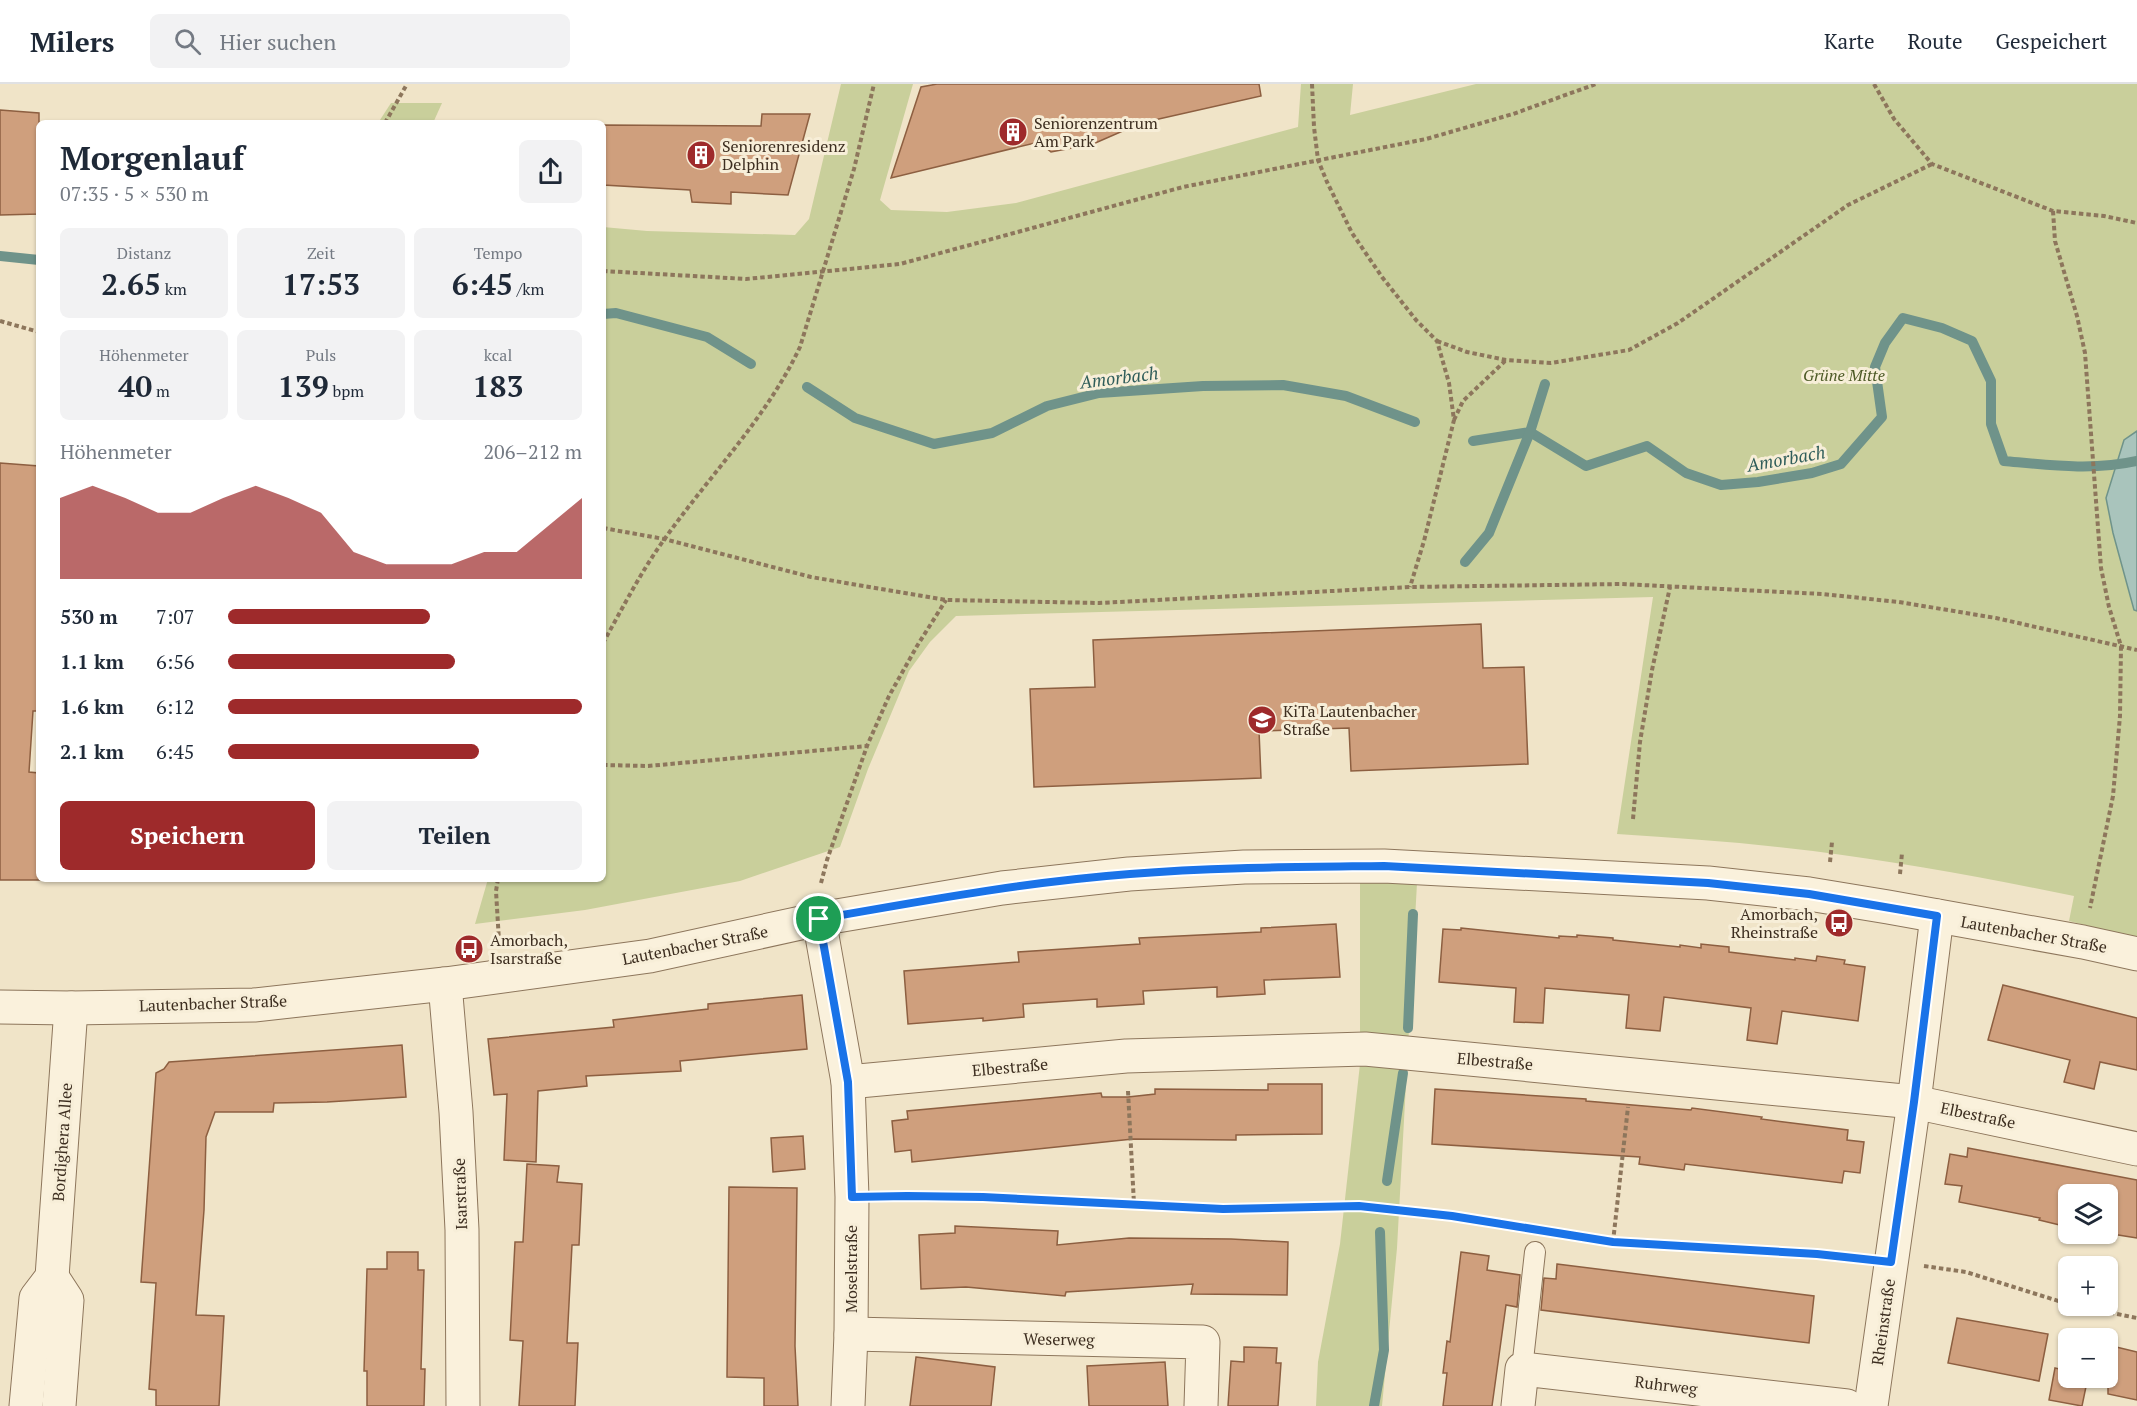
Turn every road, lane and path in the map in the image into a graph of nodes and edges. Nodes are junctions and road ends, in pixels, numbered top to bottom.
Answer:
1 (407, 84) edge
2 (874, 84) edge
3 (1312, 84) edge
4 (1596, 84) edge
5 (1874, 84) edge
6 (387, 120) edge
7 (1318, 160) junction
8 (1932, 164) junction
9 (2053, 210) junction
10 (2137, 223) edge
11 (606, 271) edge
12 (821, 273) junction
13 (0, 321) edge
14 (36, 332) edge
15 (1437, 341) junction
16 (1506, 360) junction
17 (1454, 420) junction
18 (606, 529) edge
19 (664, 539) junction
20 (1410, 586) junction
21 (1670, 586) junction
22 (946, 600) junction
23 (606, 638) edge
24 (2121, 646) junction
25 (2137, 650) edge
26 (867, 746) junction
27 (606, 765) edge
28 (1632, 819) dead end
29 (1832, 842) dead end
30 (1902, 854) dead end
31 (1829, 868) dead end
32 (1899, 877) dead end
33 (498, 882) edge
34 (2094, 891) dead end
35 (1937, 916) junction
36 (819, 919) junction
37 (2137, 954) edge
38 (503, 976) junction
39 (445, 984) junction
40 (0, 1006) edge
41 (71, 1008) junction
42 (1126, 1056) junction
43 (1631, 1074) junction
44 (848, 1082) junction
45 (1914, 1102) junction
46 (2137, 1149) edge
47 (852, 1197) junction
48 (1134, 1204) junction
49 (1527, 1229) dead end
50 (1548, 1233) dead end
51 (1613, 1242) junction
52 (1535, 1252) dead end
53 (1891, 1262) junction
54 (52, 1277) junction
55 (2058, 1301) edge
56 (2118, 1314) edge
57 (2137, 1318) edge
58 (851, 1334) junction
59 (1522, 1369) junction
60 (26, 1406) edge
61 (59, 1406) edge
62 (464, 1406) edge
63 (848, 1406) edge
64 (1201, 1406) edge
65 (1518, 1406) edge
66 (1847, 1406) edge
67 (1871, 1406) edge

1 - 6 path
2 - 12 path
3 - 7 path
4 - 7 path
5 - 8 path
7 - 12 path
7 - 15 path
8 - 9 path
8 - 16 path
9 - 10 path
9 - 24 path
11 - 12 path
12 - 19 path
13 - 14 path
15 - 16 path
15 - 17 path
16 - 17 path
17 - 20 path
18 - 19 path
19 - 22 path
19 - 23 path
20 - 21 path
20 - 22 path
21 - 24 path
21 - 28 path
22 - 26 path
24 - 25 path
24 - 34 path
26 - 27 path
26 - 36 path
29 - 31 path
30 - 32 path
33 - 38 path
35 - 36 street, Lautenbacher Straße
35 - 37 street, Lautenbacher Straße
35 - 45 street, Rheinstraße
36 - 38 street, Lautenbacher Straße
36 - 44 street, Moselstraße
38 - 39 street, Lautenbacher Straße
39 - 41 street, Lautenbacher Straße
39 - 62 street, Isarstraße
40 - 41 street, Lautenbacher Straße
41 - 54 street, Bordighera Allee
42 - 43 street, Elbestraße
42 - 44 street, Elbestraße
42 - 48 path
43 - 45 street, Elbestraße
43 - 51 path
44 - 47 street, Moselstraße
45 - 46 street, Elbestraße
45 - 53 street, Rheinstraße
47 - 48 path
47 - 58 street, Moselstraße
48 - 49 path
50 - 51 path
51 - 53 path
52 - 59 lane
53 - 55 path
53 - 67 street, Rheinstraße
54 - 60 street, Bordighera Allee
54 - 61 street
56 - 57 path
58 - 63 street, Moselstraße
58 - 64 street, Weserweg
59 - 65 street
59 - 66 street, Ruhrweg

